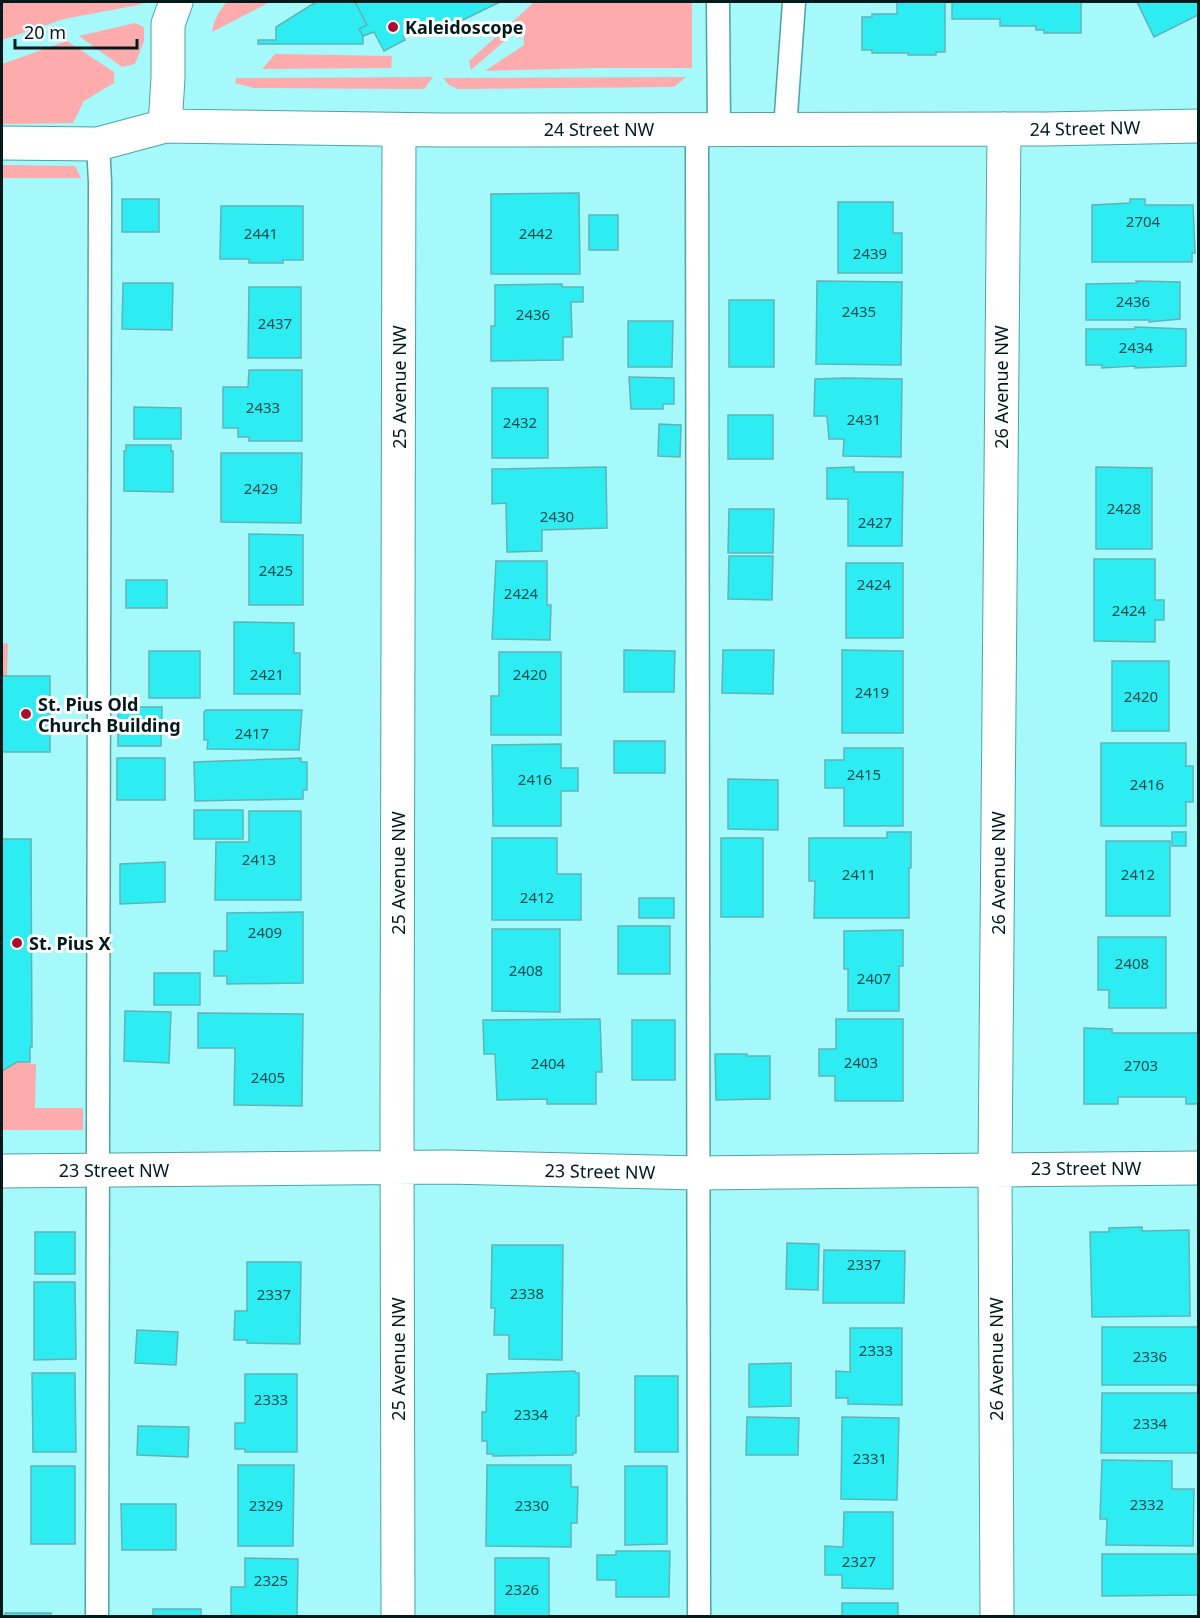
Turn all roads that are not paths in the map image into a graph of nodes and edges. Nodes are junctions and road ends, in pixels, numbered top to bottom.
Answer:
1 (176, 2) edge
2 (718, 2) edge
3 (799, 4) edge
4 (165, 126) junction
5 (1198, 126) edge
6 (708, 129) junction
7 (785, 129) junction
8 (1004, 129) junction
9 (399, 130) junction
10 (2, 143) edge
11 (98, 144) junction
12 (397, 1168) junction
13 (1198, 1168) edge
14 (996, 1169) junction
15 (2, 1171) edge
16 (97, 1171) junction
17 (698, 1173) junction
18 (97, 1617) edge
19 (398, 1617) edge
20 (699, 1617) edge
21 (997, 1617) edge

1 - 4 street
2 - 6 lane
3 - 7 lane
4 - 9 street, 24 Street NW
4 - 11 street, 24 Street NW
5 - 8 street, 24 Street NW
6 - 7 street, 24 Street NW
6 - 9 street, 24 Street NW
6 - 17 lane
7 - 8 street, 24 Street NW
8 - 14 street, 26 Avenue NW
9 - 12 street, 25 Avenue NW
10 - 11 street, 24 Street NW
11 - 16 lane
12 - 16 street, 23 Street NW
12 - 17 street, 23 Street NW
12 - 19 street, 25 Avenue NW
13 - 14 street, 23 Street NW
14 - 17 street, 23 Street NW
14 - 21 street, 26 Avenue NW
15 - 16 street, 23 Street NW
16 - 18 lane
17 - 20 lane

